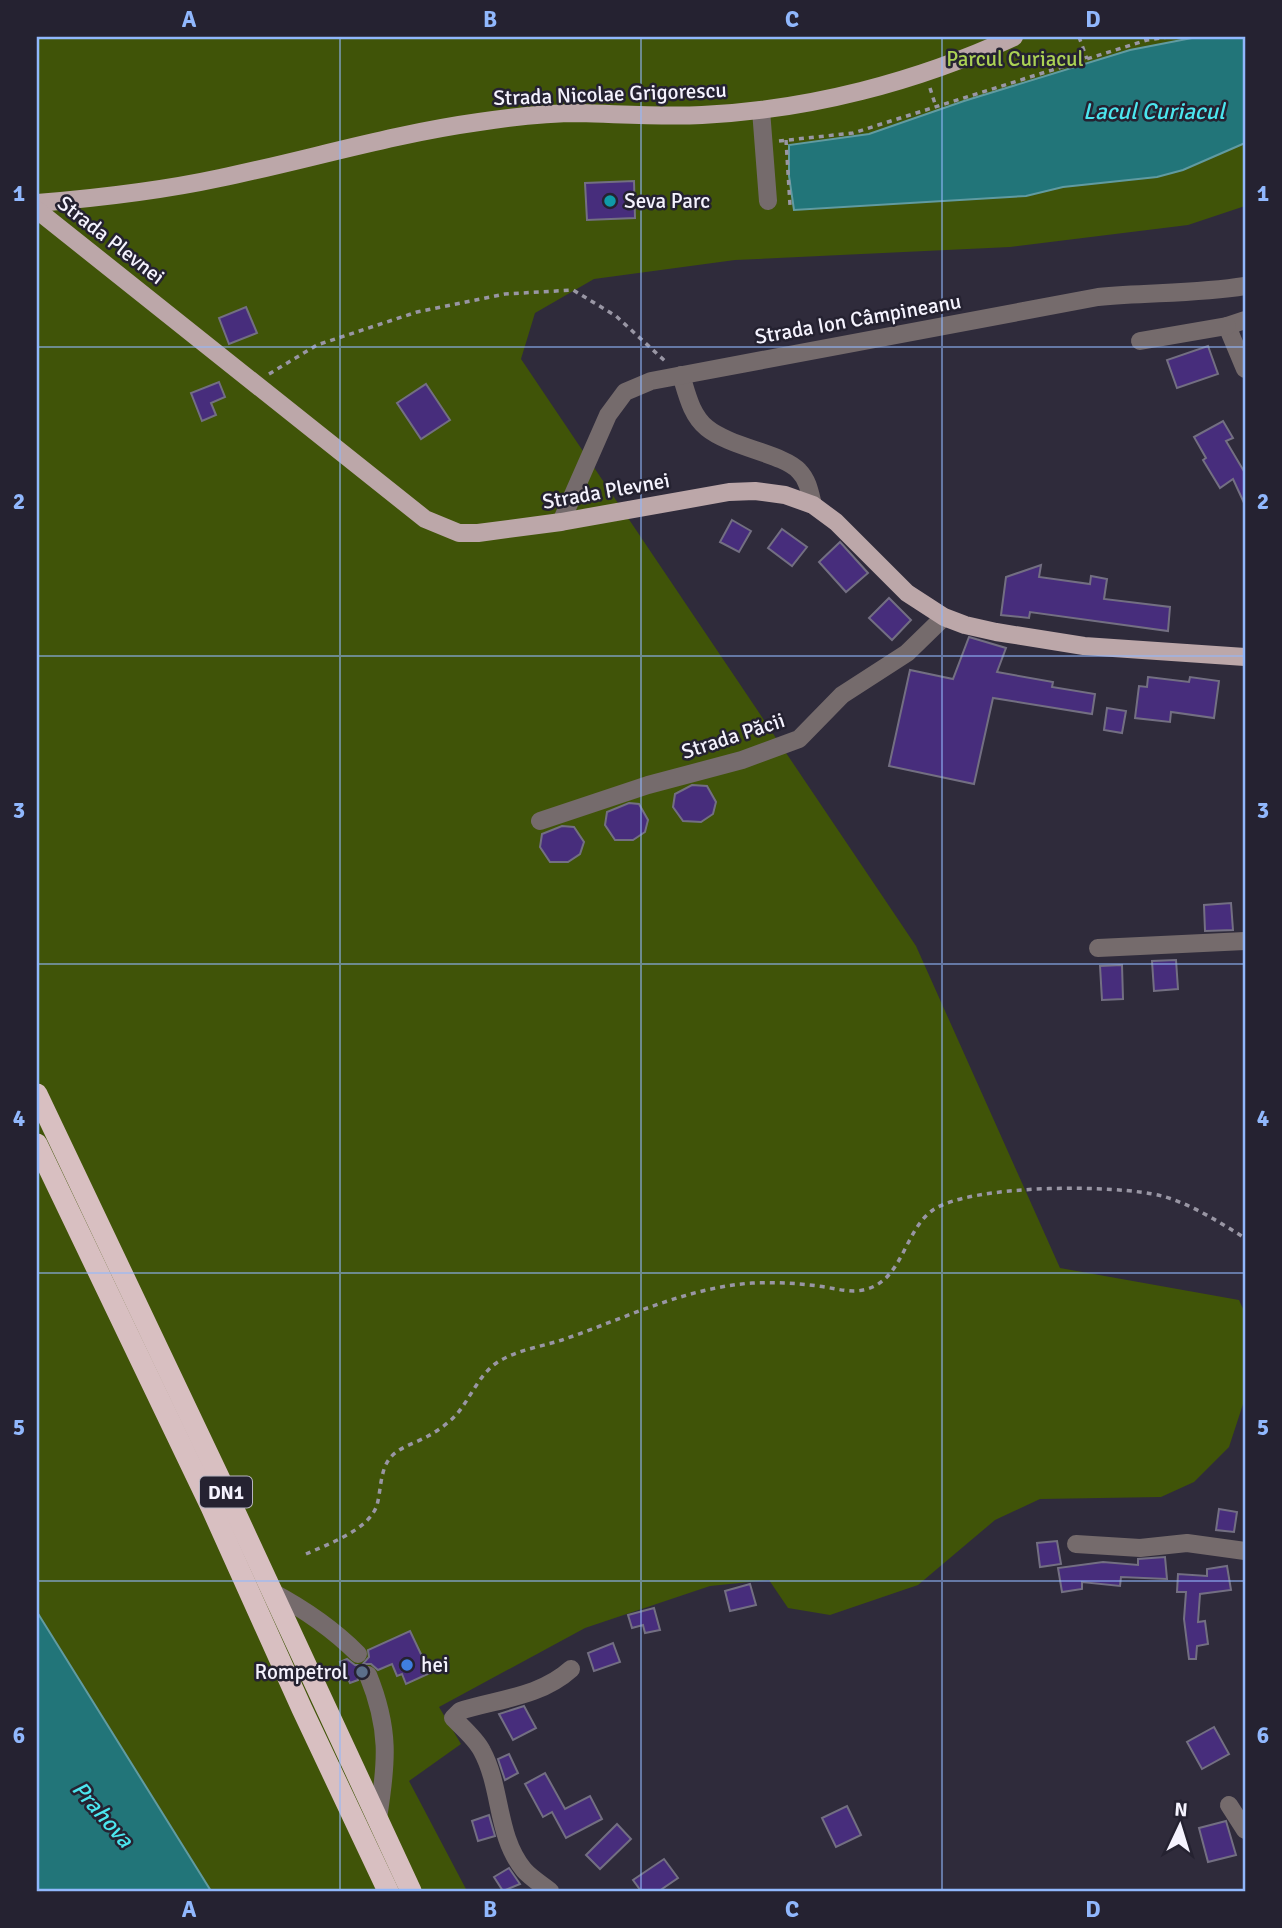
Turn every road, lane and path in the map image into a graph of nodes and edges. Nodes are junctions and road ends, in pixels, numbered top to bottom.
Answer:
1 (1014, 37) edge
2 (1079, 37) edge
3 (1168, 37) edge
4 (1087, 59) junction
5 (761, 110) junction
6 (786, 140) junction
7 (763, 142) junction
8 (768, 201) dead end
9 (37, 204) edge
10 (790, 205) dead end
11 (37, 211) edge
12 (1245, 286) edge
13 (1245, 320) edge
14 (1227, 326) junction
15 (1140, 341) dead end
16 (1245, 369) edge
17 (681, 375) junction
18 (256, 383) junction
19 (813, 505) junction
20 (561, 522) junction
21 (944, 617) junction
22 (1245, 656) edge
23 (540, 821) dead end
24 (1245, 942) edge
25 (1098, 948) dead end
26 (37, 1094) edge
27 (37, 1144) edge
28 (1245, 1238) edge
29 (1076, 1544) dead end
30 (1245, 1551) edge
31 (306, 1554) dead end
32 (272, 1592) junction
33 (358, 1654) dead end
34 (571, 1669) dead end
35 (368, 1675) dead end
36 (1229, 1805) dead end
37 (378, 1818) junction
38 (1245, 1830) edge
39 (388, 1891) edge
40 (411, 1891) edge
41 (550, 1891) edge

1 - 5 main road, Strada Nicolae Grigorescu
2 - 4 path
3 - 4 path
4 - 6 path
5 - 7 street
5 - 9 main road, Strada Nicolae Grigorescu
6 - 7 path
6 - 10 path
7 - 8 street
11 - 18 main road, Strada Plevnei
12 - 17 street, Strada Ion Câmpineanu
13 - 14 street
14 - 15 street
14 - 16 street
17 - 18 path
17 - 19 street
17 - 20 street, Strada Ion Câmpineanu
18 - 20 main road, Strada Plevnei
19 - 20 main road, Strada Plevnei
19 - 21 main road, Strada Plevnei
21 - 22 main road, Strada Plevnei
21 - 23 street, Strada Păcii
24 - 25 street
26 - 32 highway, DN1
27 - 39 highway, DN1
28 - 31 path
29 - 30 street
32 - 33 street
32 - 37 highway, DN1
34 - 41 street
35 - 37 street
36 - 38 street
37 - 40 highway, DN1

